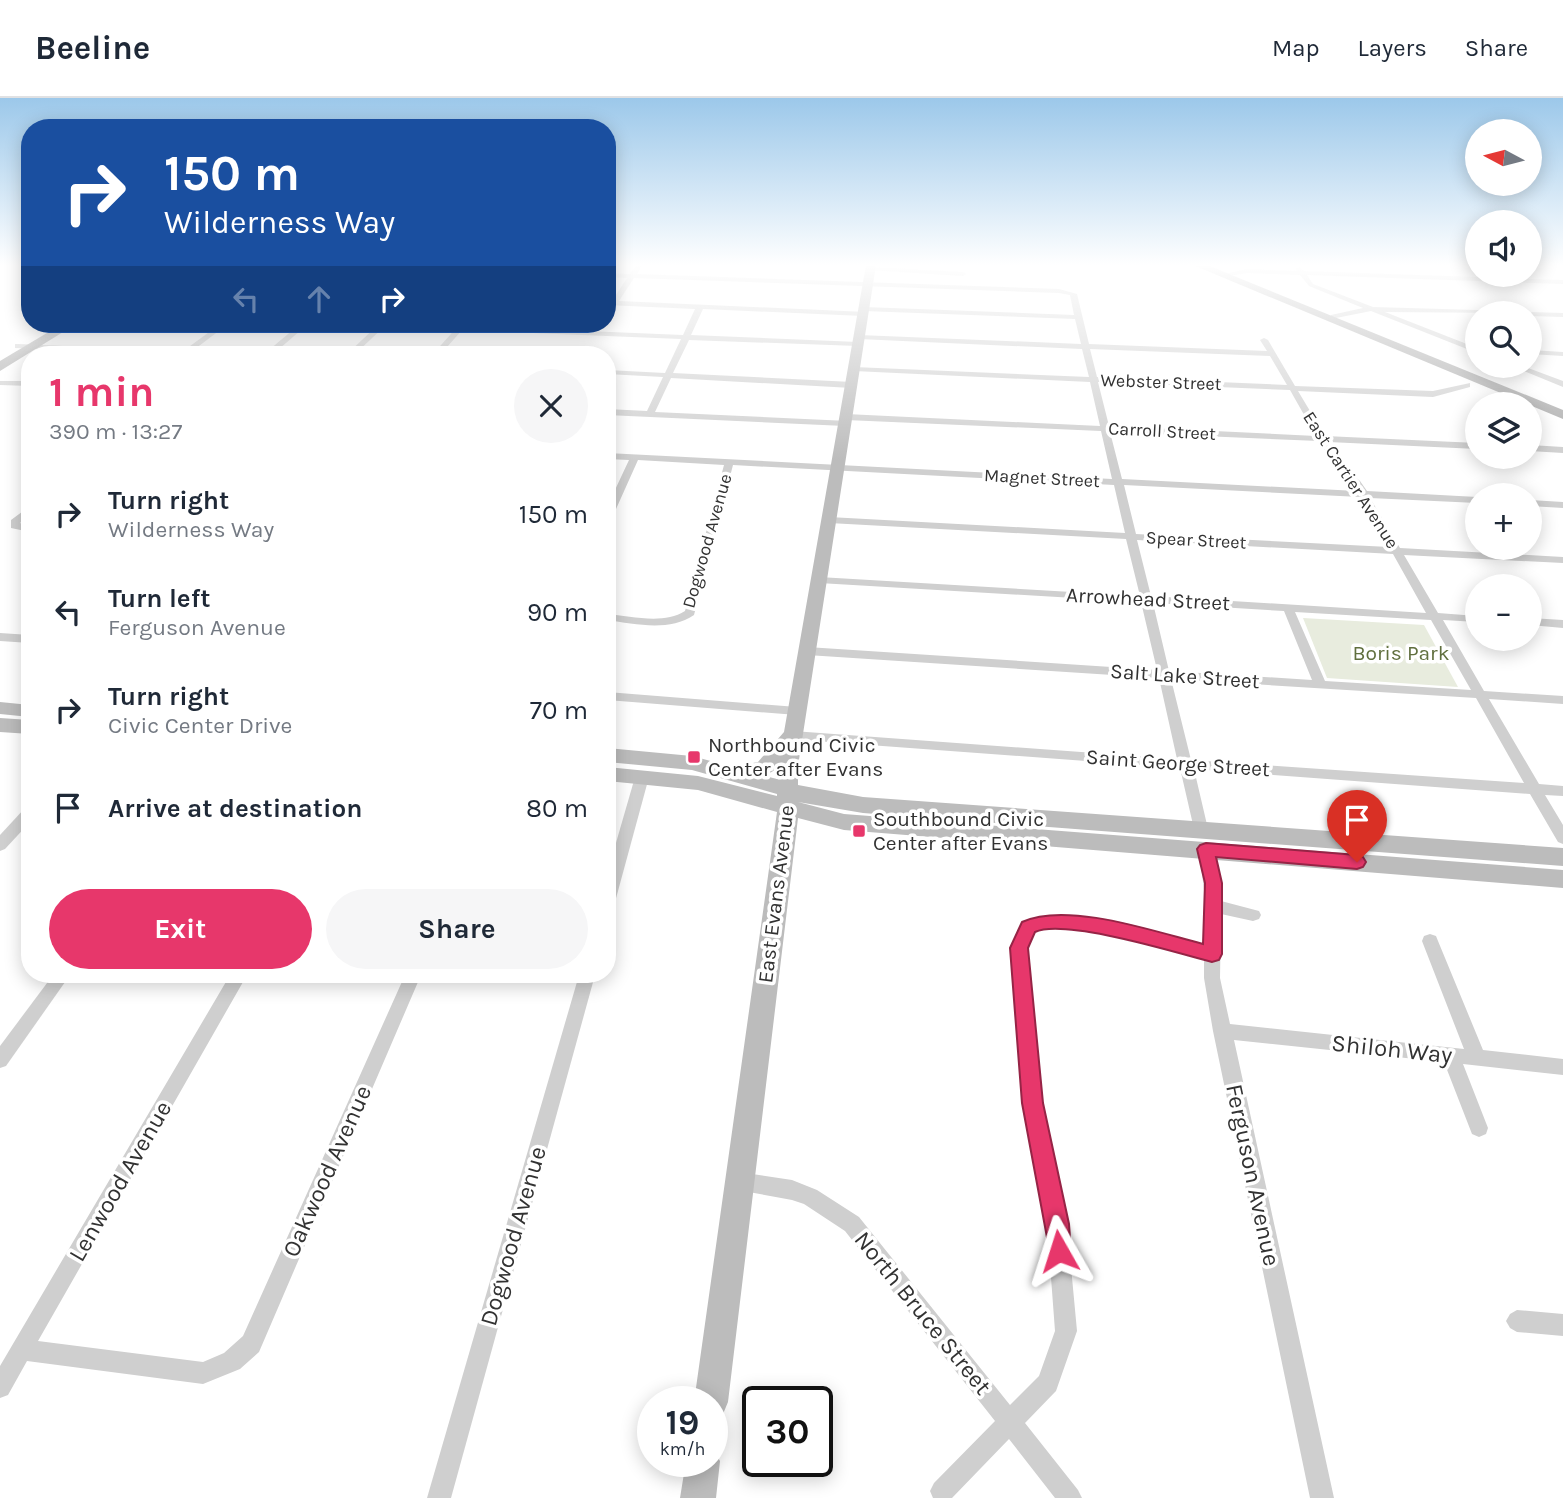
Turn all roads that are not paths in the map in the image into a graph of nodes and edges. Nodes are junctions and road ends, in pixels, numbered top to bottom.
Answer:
1 (689, 330) edge
2 (860, 330) edge
3 (1082, 330) edge
4 (1337, 330) edge
5 (1359, 330) edge
6 (1425, 330) edge
7 (39, 333) edge
8 (55, 333) edge
9 (212, 333) edge
10 (293, 333) edge
11 (374, 333) edge
12 (593, 333) edge
13 (686, 338) junction
14 (1264, 340) dead end
15 (859, 341) junction
16 (1465, 345) edge
17 (18, 346) junction
18 (33, 346) joint
19 (194, 346) edge
20 (278, 346) edge
21 (360, 346) edge
22 (1086, 346) junction
23 (21, 351) edge
24 (1542, 353) edge
25 (1272, 354) junction
26 (1563, 354) edge
27 (1, 360) edge
28 (854, 369) junction
29 (616, 372) edge
30 (668, 375) junction
31 (1542, 376) edge
32 (1094, 379) junction
33 (0, 383) edge
34 (21, 384) edge
35 (1563, 384) edge
36 (852, 385) junction
37 (1467, 385) junction
38 (1292, 388) junction
39 (1491, 392) edge
40 (1492, 392) edge
41 (1542, 411) edge
42 (616, 412) edge
43 (1542, 413) edge
44 (650, 414) junction
45 (1562, 417) edge
46 (846, 420) junction
47 (1105, 428) junction
48 (1322, 438) junction
49 (1465, 445) edge
50 (1542, 449) edge
51 (1563, 450) edge
52 (616, 456) edge
53 (635, 457) junction
54 (729, 462) junction
55 (838, 468) junction
56 (1118, 482) junction
57 (1364, 495) junction
58 (616, 498) edge
59 (1465, 499) edge
60 (1542, 504) edge
61 (1563, 505) edge
62 (21, 517) edge
63 (829, 520) junction
64 (21, 527) edge
65 (1131, 536) junction
66 (1397, 551) junction
67 (1563, 560) edge
68 (819, 580) junction
69 (1146, 599) junction
70 (1289, 608) junction
71 (616, 617) edge
72 (1435, 617) junction
73 (1465, 618) edge
74 (1542, 623) edge
75 (1563, 624) edge
76 (0, 637) edge
77 (21, 638) edge
78 (807, 651) junction
79 (1164, 674) junction
80 (1320, 684) junction
81 (1480, 695) junction
82 (616, 697) edge
83 (1563, 700) edge
84 (0, 708) edge
85 (21, 710) edge
86 (0, 724) edge
87 (795, 725) junction
88 (21, 726) edge
89 (616, 755) edge
90 (1185, 764) junction
91 (717, 769) junction
92 (616, 775) edge
93 (642, 777) junction
94 (1534, 788) junction
95 (1563, 790) edge
96 (787, 799) junction
97 (21, 822) edge
98 (1563, 838) edge
99 (1203, 839) junction
100 (0, 845) edge
101 (1563, 857) edge
102 (1433, 868) junction
103 (1563, 869) edge
104 (616, 870) edge
105 (1563, 879) edge
106 (1215, 906) junction
107 (1253, 915) dead end
108 (1430, 941) dead end
109 (1212, 954) junction
110 (56, 983) edge
111 (234, 983) edge
112 (409, 983) edge
113 (585, 983) edge
114 (1222, 1031) junction
115 (1450, 1055) junction
116 (1476, 1058) junction
117 (0, 1060) edge
118 (1563, 1067) edge
119 (1479, 1128) dead end
120 (739, 1182) junction
121 (1517, 1321) dead end
122 (1563, 1325) edge
123 (22, 1350) junction
124 (713, 1386) edge
125 (0, 1387) edge
126 (1011, 1422) junction
127 (701, 1477) edge
128 (942, 1491) dead end
129 (439, 1498) edge
130 (698, 1498) edge
131 (1070, 1498) edge
132 (1322, 1498) edge

1 - 13 street
2 - 15 main road, East Evans Avenue
3 - 22 street, Ferguson Avenue
4 - 37 main road
5 - 39 main road
6 - 16 street
7 - 17 main road
8 - 18 main road
9 - 19 street
10 - 20 street
11 - 21 street
12 - 13 street
13 - 15 street
13 - 30 street
14 - 25 street, East Cartier Avenue
15 - 22 street
15 - 28 main road, East Evans Avenue
17 - 18 street
17 - 27 main road
22 - 25 street
22 - 32 street, Ferguson Avenue
23 - 27 main road
24 - 26 street
25 - 38 street, East Cartier Avenue
28 - 32 street, Webster Street
28 - 36 main road, East Evans Avenue
29 - 30 street
30 - 36 street
30 - 44 street
31 - 35 street
32 - 38 street, Webster Street
32 - 47 street, Ferguson Avenue
33 - 34 street
36 - 46 main road, East Evans Avenue
37 - 38 street, Webster Street
37 - 40 main road
38 - 48 street, East Cartier Avenue
41 - 45 main road
42 - 44 street, Carroll Street
43 - 45 main road
44 - 46 street, Carroll Street
46 - 47 street, Carroll Street
46 - 55 main road, East Evans Avenue
47 - 48 street, Carroll Street
47 - 56 street, Ferguson Avenue
48 - 49 street, Carroll Street
48 - 57 street, East Cartier Avenue
50 - 51 street
52 - 53 street, Magnet Street
53 - 54 street, Magnet Street
53 - 58 street
54 - 55 street, Magnet Street
54 - 71 street, Dogwood Avenue
55 - 56 street, Magnet Street
55 - 63 main road, East Evans Avenue
56 - 57 street, Magnet Street
56 - 65 street, Ferguson Avenue
57 - 59 street, Magnet Street
57 - 66 street, East Cartier Avenue
60 - 61 street
62 - 64 street
63 - 65 street, Spear Street
63 - 68 main road, East Evans Avenue
65 - 66 street, Spear Street
65 - 69 street, Ferguson Avenue
66 - 67 street, Spear Street
66 - 72 street, East Cartier Avenue
68 - 69 street, Arrowhead Street
68 - 78 main road, East Evans Avenue
69 - 70 street, Arrowhead Street
69 - 79 street, Ferguson Avenue
70 - 72 street, Arrowhead Street
70 - 80 street
72 - 73 street, Arrowhead Street
72 - 81 street, East Cartier Avenue
74 - 75 street
76 - 77 street
78 - 79 street, Salt Lake Street
78 - 87 main road, East Evans Avenue
79 - 80 street, Salt Lake Street
79 - 90 street, Ferguson Avenue
80 - 81 street, Salt Lake Street
81 - 83 street, Salt Lake Street
81 - 94 street, East Cartier Avenue
82 - 87 street, Saint George Street
84 - 85 main road
86 - 88 main road
87 - 90 street, Saint George Street
87 - 91 main road
87 - 96 main road, East Evans Avenue
89 - 91 main road
90 - 94 street, Saint George Street
90 - 99 street, Ferguson Avenue
91 - 96 main road
92 - 93 main road
93 - 96 main road
93 - 104 street
94 - 95 street, Saint George Street
94 - 98 street, East Cartier Avenue
96 - 99 main road
96 - 99 main road
96 - 120 main road, East Evans Avenue
97 - 100 street
99 - 101 main road
99 - 102 main road
99 - 106 street, Ferguson Avenue
102 - 103 main road
102 - 105 main road
106 - 107 street
106 - 109 street, Ferguson Avenue
108 - 116 street
109 - 114 street, Ferguson Avenue
109 - 126 street
110 - 117 street
111 - 123 street, Lenwood Avenue
112 - 123 street, Oakwood Avenue
113 - 129 street, Dogwood Avenue
114 - 115 street, Shiloh Way
114 - 132 street, Ferguson Avenue
115 - 116 street, Shiloh Way
115 - 119 street
116 - 118 street, Shiloh Way
120 - 124 main road, East Evans Avenue
120 - 126 street, North Bruce Street
121 - 122 street
123 - 125 street, Lenwood Avenue
126 - 128 street
126 - 131 street, North Bruce Street
127 - 130 main road

